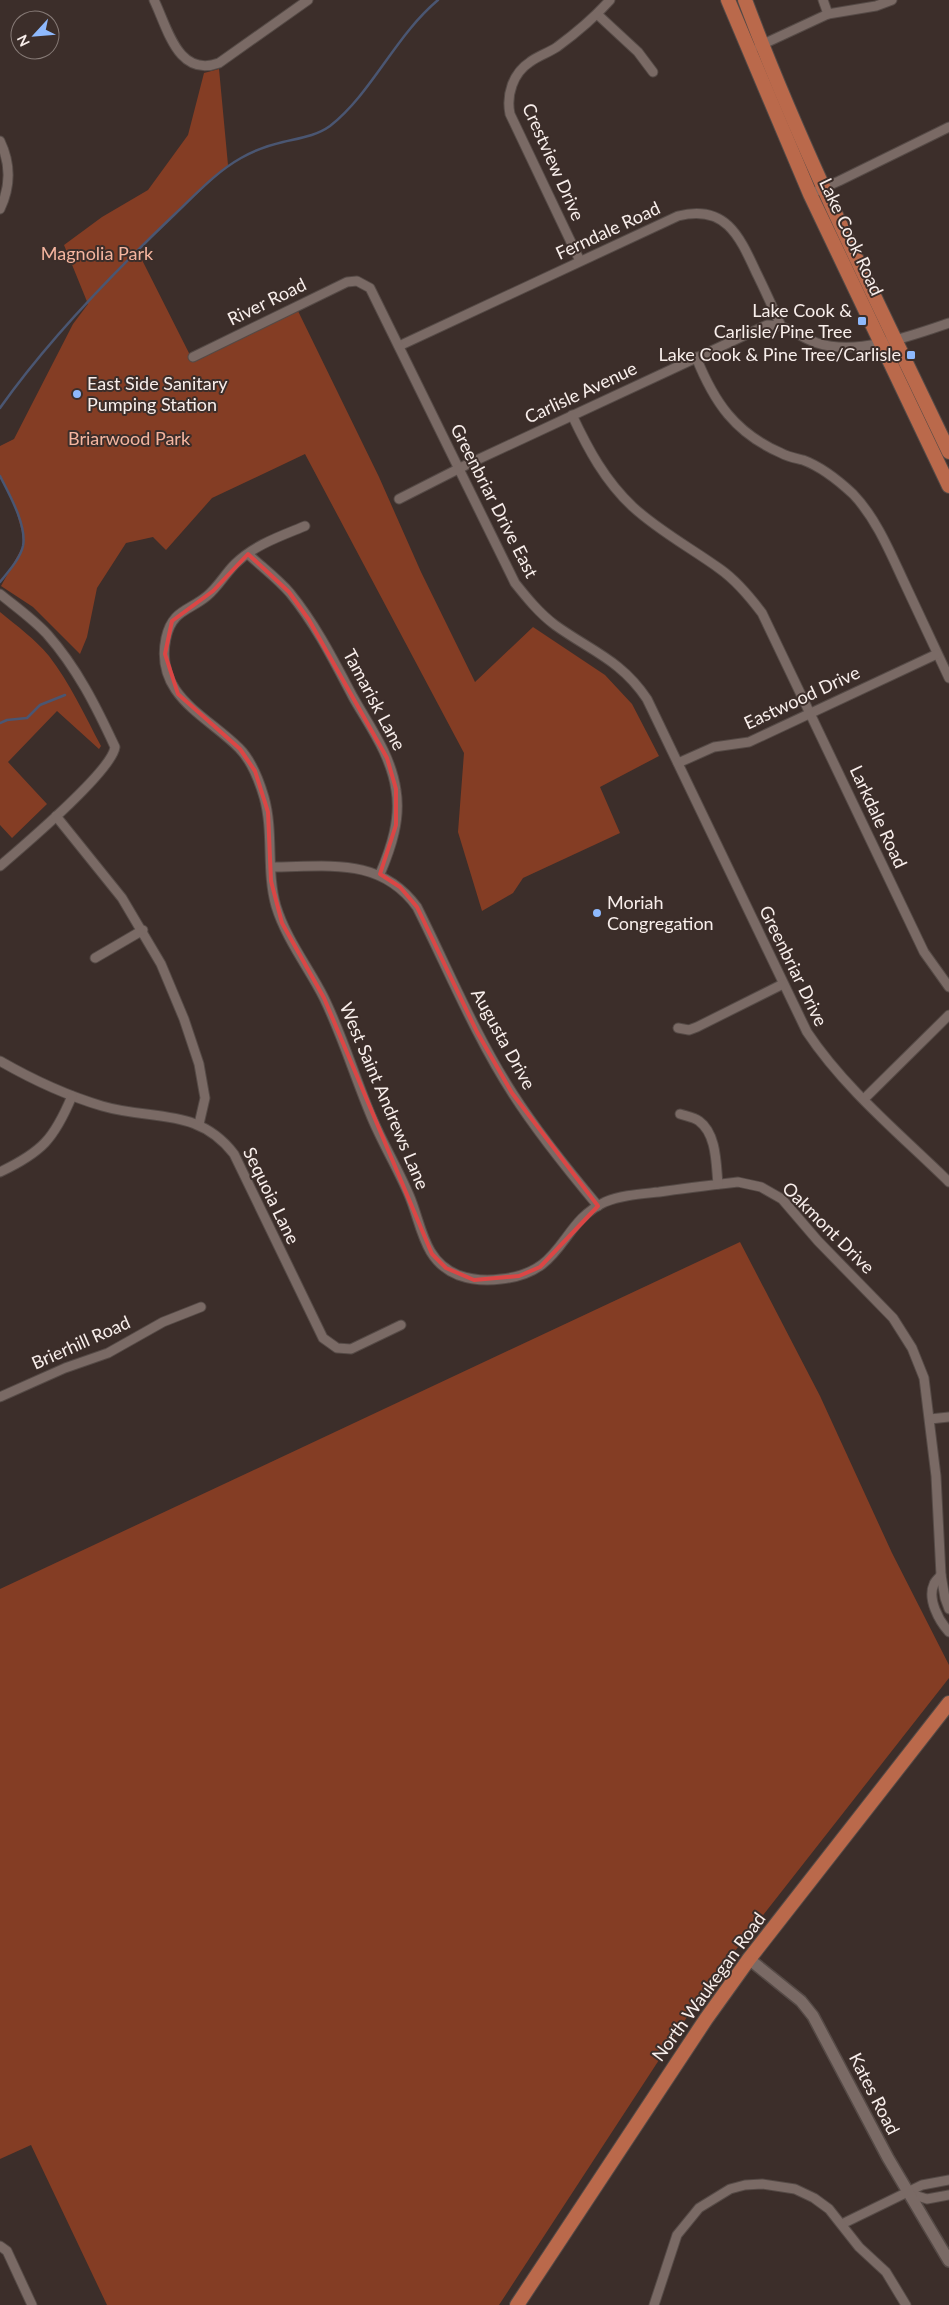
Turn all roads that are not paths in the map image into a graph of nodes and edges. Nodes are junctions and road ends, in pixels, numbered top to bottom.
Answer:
1 (154, 0) edge
2 (308, 0) edge
3 (610, 0) edge
4 (728, 0) edge
5 (745, 0) edge
6 (823, 0) edge
7 (892, 0) edge
8 (597, 14) junction
9 (828, 14) junction
10 (762, 43) junction
11 (749, 54) junction
12 (653, 72) dead end
13 (949, 127) edge
14 (0, 141) edge
15 (824, 188) junction
16 (810, 194) junction
17 (0, 209) edge
18 (580, 261) junction
19 (356, 281) joint
20 (949, 323) edge
21 (781, 326) junction
22 (894, 339) junction
23 (880, 342) junction
24 (399, 346) junction
25 (193, 357) dead end
26 (696, 357) junction
27 (572, 415) junction
28 (949, 452) edge
29 (457, 469) junction
30 (949, 486) edge
31 (399, 499) dead end
32 (305, 526) dead end
33 (248, 554) junction
34 (2, 595) edge
35 (937, 654) junction
36 (949, 678) edge
37 (811, 713) junction
38 (661, 728) joint
39 (678, 763) junction
40 (56, 816) junction
41 (0, 866) edge
42 (271, 867) junction
43 (380, 874) junction
44 (142, 930) junction
45 (95, 958) dead end
46 (782, 984) junction
47 (949, 987) edge
48 (949, 1015) edge
49 (678, 1028) dead end
50 (0, 1061) edge
51 (72, 1096) junction
52 (864, 1099) junction
53 (680, 1114) dead end
54 (199, 1124) junction
55 (0, 1172) edge
56 (949, 1182) edge
57 (718, 1184) junction
58 (598, 1206) junction
59 (466, 1278) joint
60 (201, 1307) dead end
61 (401, 1325) dead end
62 (0, 1397) edge
63 (949, 1417) edge
64 (930, 1420) junction
65 (941, 1575) junction
66 (949, 1609) edge
67 (949, 1632) edge
68 (949, 1703) edge
69 (749, 1959) junction
70 (949, 2180) edge
71 (908, 2193) junction
72 (949, 2195) edge
73 (842, 2224) junction
74 (0, 2246) edge
75 (949, 2261) edge
76 (30, 2301) edge
77 (517, 2305) edge
78 (654, 2305) edge
79 (906, 2305) edge

1 - 2 street
3 - 8 street, Crestview Drive
4 - 11 main road, Lake Cook Road
5 - 10 main road, Lake Cook Road
6 - 9 street
7 - 9 street
8 - 12 street
8 - 18 street, Crestview Drive
9 - 10 street
10 - 11 street
10 - 15 main road, Lake Cook Road
11 - 16 main road, Lake Cook Road
13 - 15 street
14 - 17 street
15 - 16 street
15 - 22 main road, Lake Cook Road
16 - 23 main road, Lake Cook Road
18 - 21 street, Ferndale Road
18 - 24 street, Ferndale Road
19 - 24 street, Greenbriar Drive East
19 - 25 street, River Road
20 - 22 street
21 - 23 street
21 - 26 street, Carlisle Avenue
22 - 23 street
22 - 28 main road, Lake Cook Road
23 - 30 main road, Lake Cook Road
24 - 29 street, Greenbriar Drive East
26 - 27 street, Carlisle Avenue
26 - 35 street
27 - 29 street, Carlisle Avenue
27 - 37 street, Larkdale Road
29 - 31 street, Carlisle Avenue
29 - 38 street, Greenbriar Drive East
32 - 33 street, West Saint Andrews Lane
33 - 42 street, West Saint Andrews Lane
33 - 43 street, Tamarisk Lane
34 - 40 street
35 - 36 street
35 - 37 street, Eastwood Drive
37 - 39 street, Eastwood Drive
37 - 47 street, Larkdale Road
38 - 39 street, Greenbriar Drive
39 - 46 street, Greenbriar Drive
40 - 41 street
40 - 44 street
42 - 43 street
42 - 59 street, West Saint Andrews Lane
43 - 58 street, Augusta Drive
44 - 45 street
44 - 54 street
46 - 49 street
46 - 52 street, Greenbriar Drive
48 - 52 street
50 - 51 street, Sequoia Lane
51 - 54 street, Sequoia Lane
51 - 55 street
52 - 56 street, Greenbriar Drive
53 - 57 street
54 - 61 street, Sequoia Lane
57 - 58 street, Oakmont Drive
57 - 64 street, Oakmont Drive
58 - 59 street, Oakmont Drive
60 - 62 street, Brierhill Road
63 - 64 street
64 - 65 street, Oakmont Drive
65 - 66 street, Oakmont Drive
65 - 67 street, Oakmont Drive
68 - 69 main road, North Waukegan Road
69 - 71 street, Kates Road
69 - 77 main road, North Waukegan Road
70 - 71 street
71 - 72 street
71 - 73 street
71 - 75 street, Kates Road
73 - 78 street
73 - 79 street
74 - 76 street

